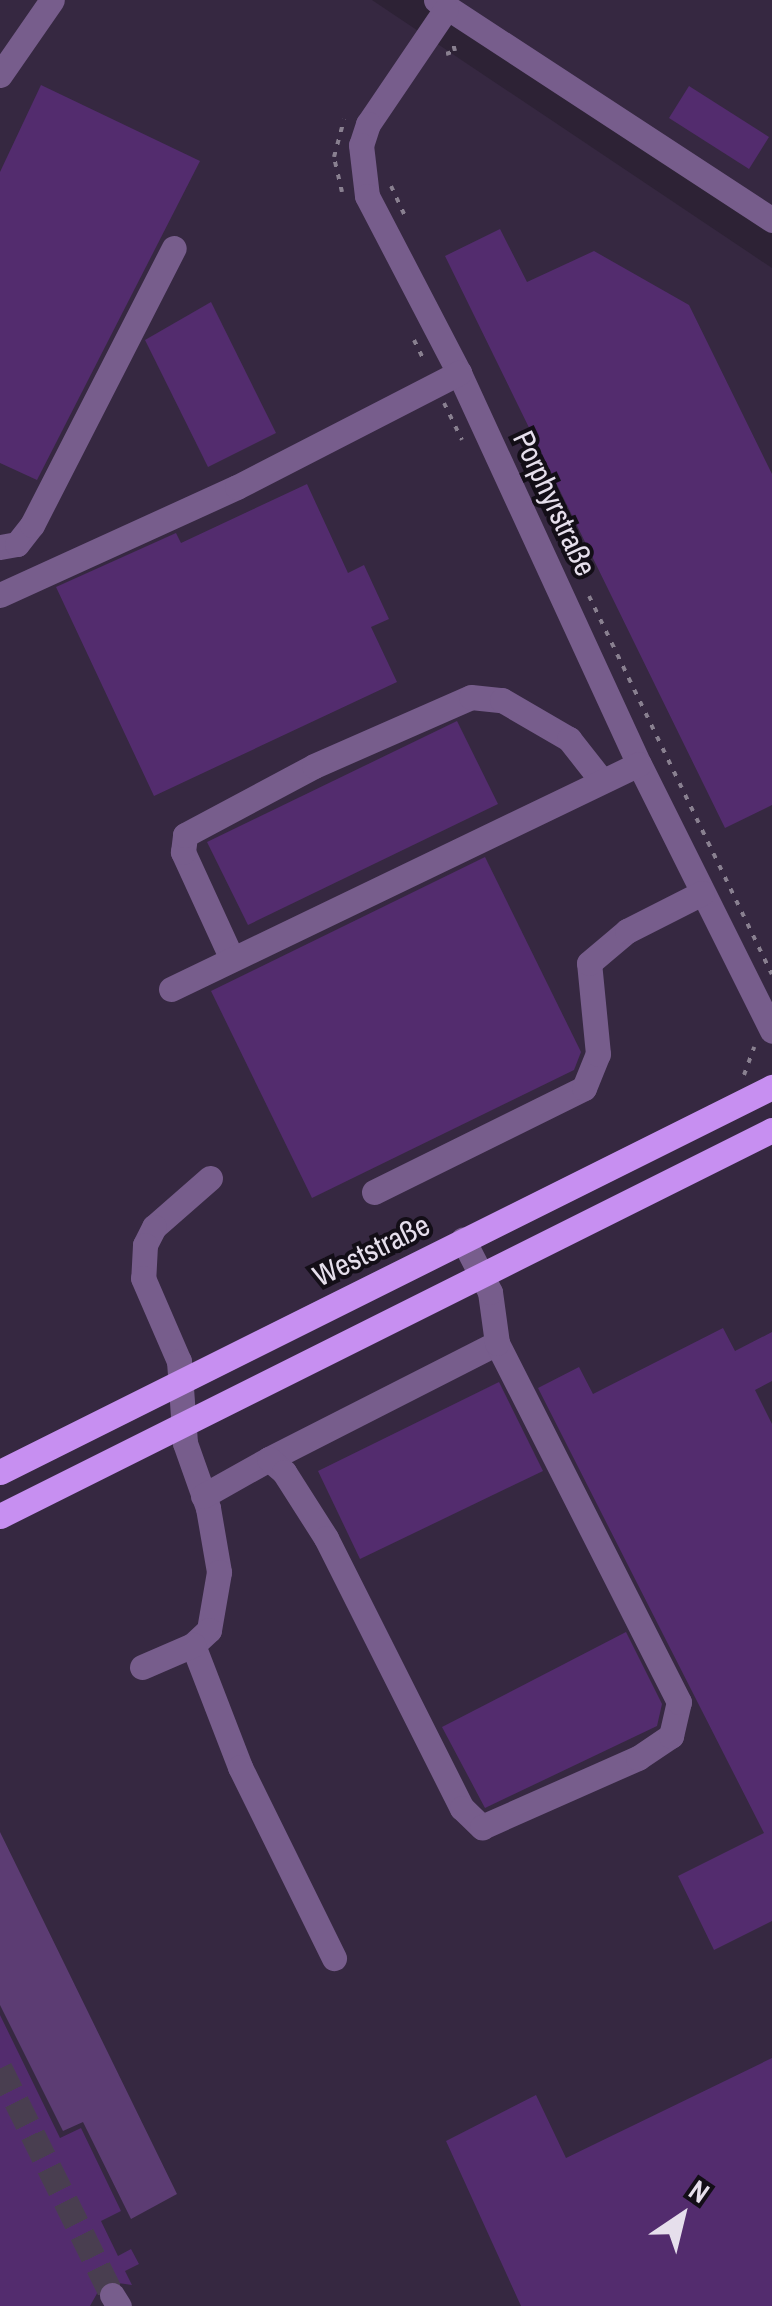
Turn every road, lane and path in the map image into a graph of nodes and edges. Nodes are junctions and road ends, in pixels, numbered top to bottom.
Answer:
1 (52, 0) edge
2 (441, 4) edge
3 (440, 57) dead end
4 (0, 75) edge
5 (384, 173) dead end
6 (772, 220) edge
7 (410, 226) dead end
8 (174, 248) dead end
9 (459, 372) junction
10 (0, 547) edge
11 (582, 582) dead end
12 (0, 595) edge
13 (638, 764) junction
14 (602, 782) junction
15 (702, 894) junction
16 (232, 960) junction
17 (772, 974) edge
18 (171, 989) dead end
19 (772, 1031) edge
20 (772, 1087) edge
21 (772, 1130) edge
22 (210, 1178) dead end
23 (374, 1192) dead end
24 (463, 1240) junction
25 (482, 1277) junction
26 (497, 1343) junction
27 (181, 1382) junction
28 (184, 1421) junction
29 (269, 1459) junction
30 (0, 1472) edge
31 (203, 1496) junction
32 (0, 1516) edge
33 (193, 1645) junction
34 (142, 1667) dead end
35 (334, 1958) dead end

1 - 4 street
2 - 3 path
2 - 6 street
2 - 9 street, Porphyrstraße
5 - 7 path
8 - 10 street
9 - 12 street
9 - 13 street, Porphyrstraße
11 - 17 path
13 - 14 street
13 - 15 street, Porphyrstraße
14 - 16 street
14 - 16 street
15 - 19 street, Porphyrstraße
15 - 23 street
16 - 18 street
20 - 24 main road, Weststraße
21 - 25 main road
22 - 27 street
24 - 25 street
24 - 27 main road, Weststraße
25 - 26 street
25 - 28 main road
26 - 29 street
26 - 29 street
27 - 28 street
27 - 30 main road, Weststraße
28 - 31 street
28 - 32 main road
29 - 31 street
31 - 33 street
33 - 34 street
33 - 35 street

